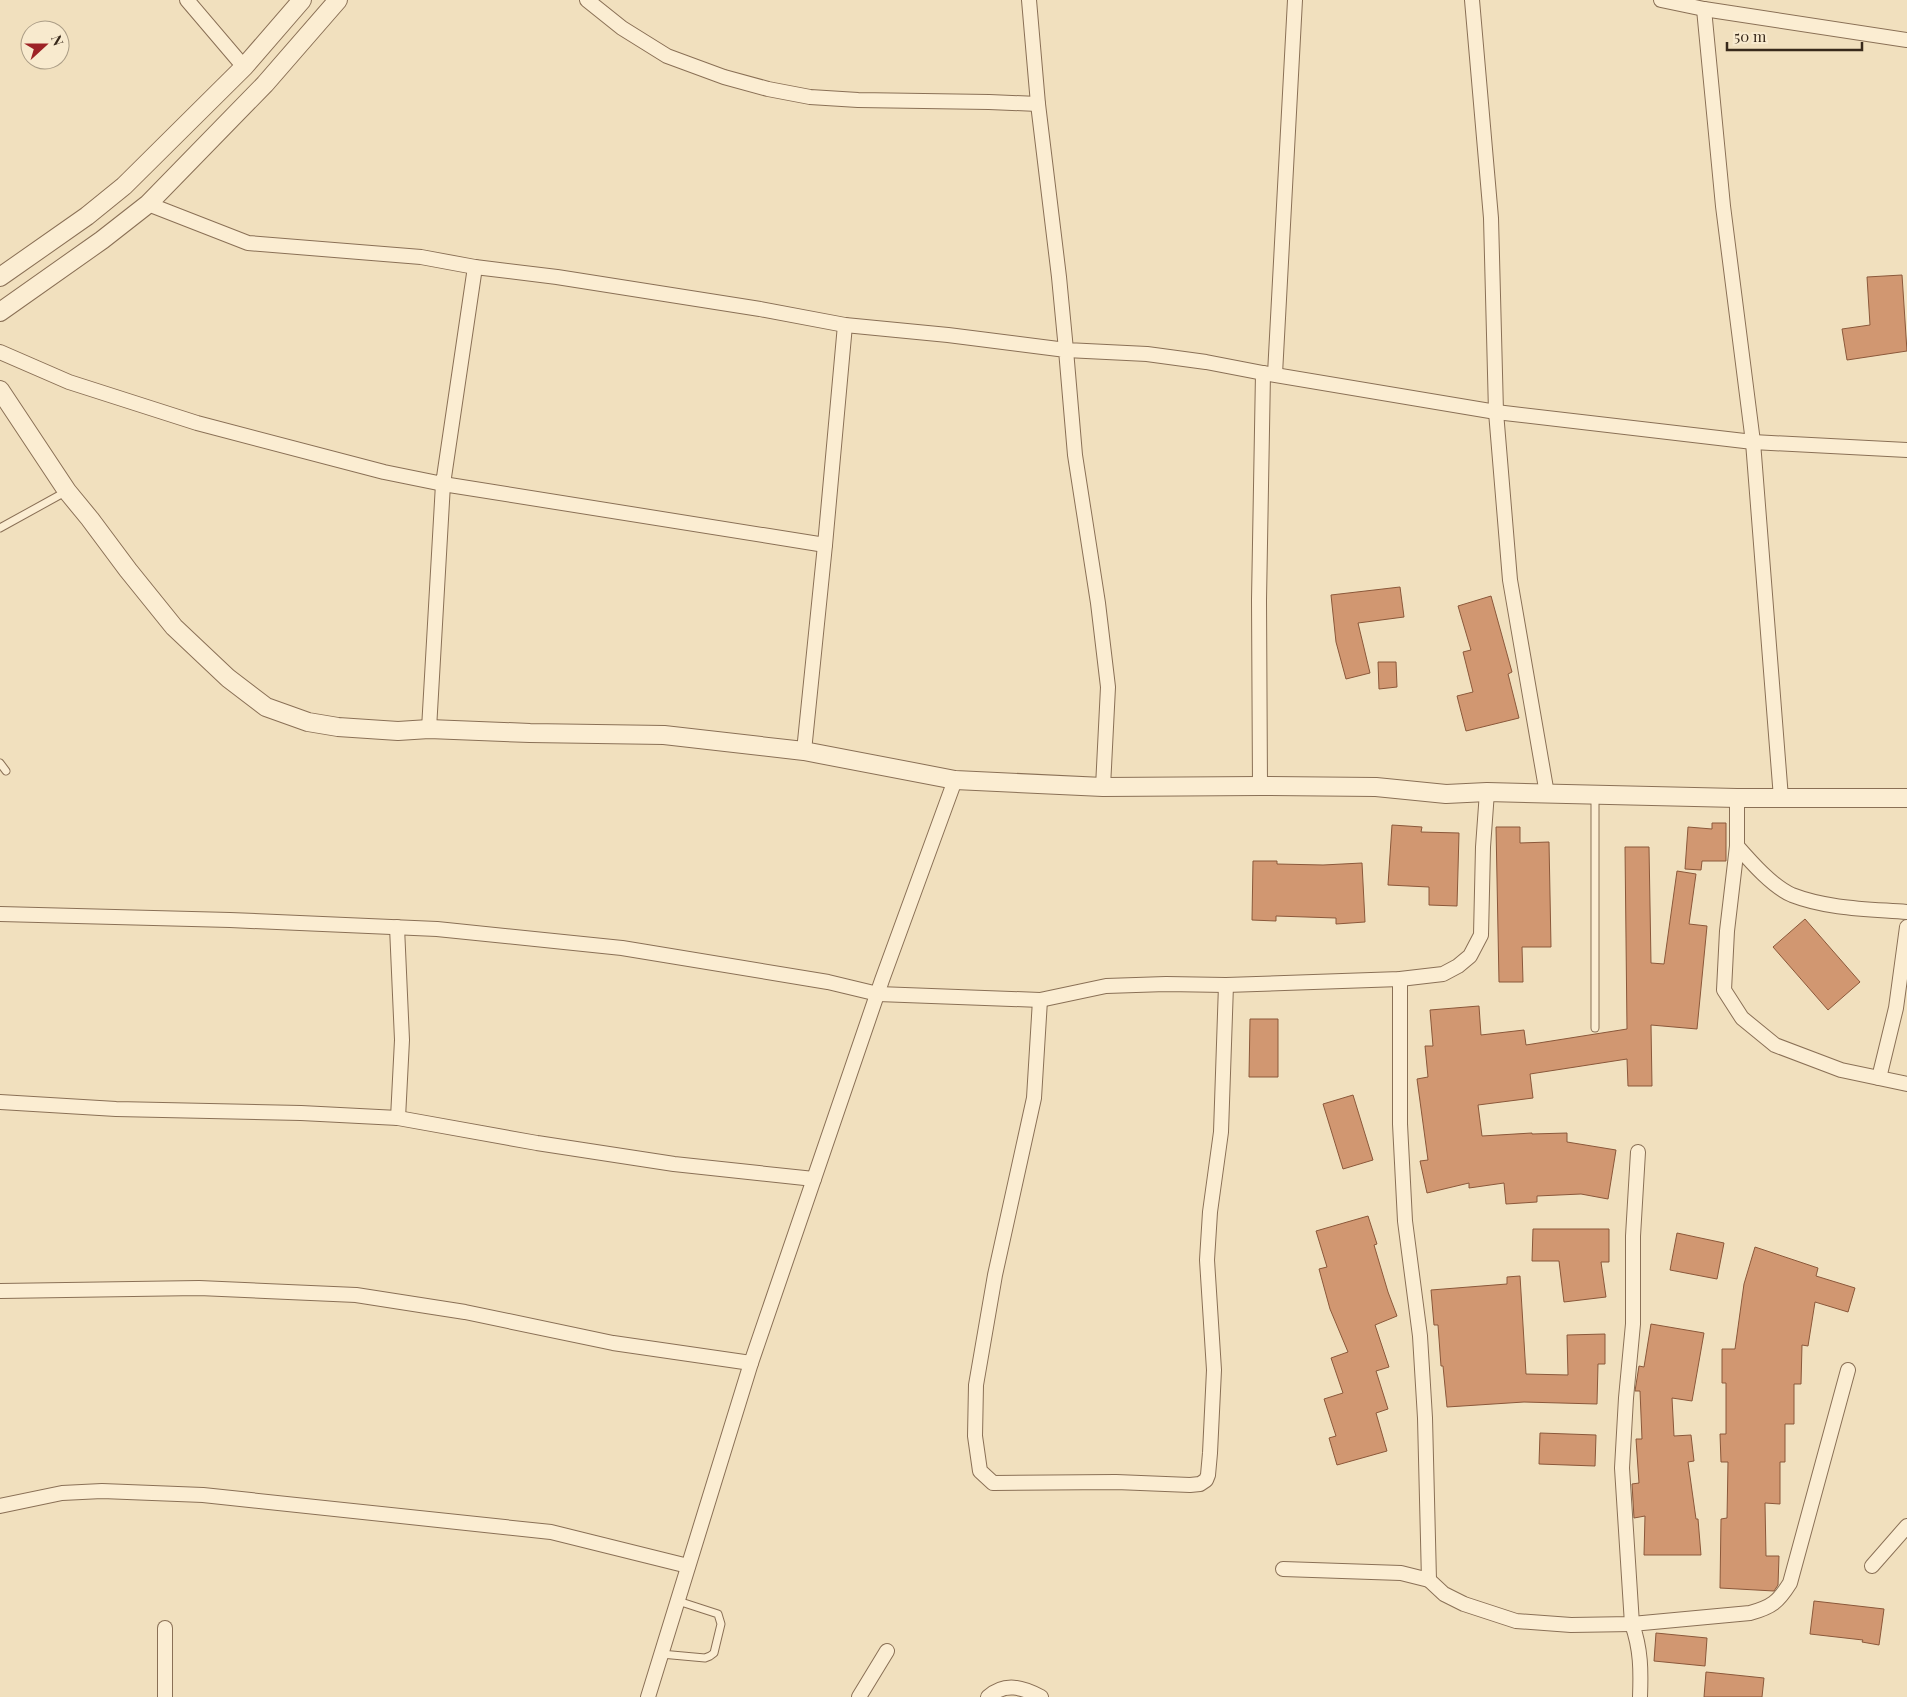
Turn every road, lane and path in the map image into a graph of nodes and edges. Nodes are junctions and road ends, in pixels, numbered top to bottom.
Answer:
1 (187, 0) edge
2 (302, 0) edge
3 (338, 0) edge
4 (586, 0) edge
5 (1029, 0) edge
6 (1295, 0) edge
7 (1472, 0) edge
8 (1661, 0) edge
9 (1704, 9) junction
10 (1907, 40) edge
11 (244, 68) junction
12 (1038, 104) junction
13 (148, 204) junction
14 (475, 266) junction
15 (0, 277) edge
16 (0, 312) edge
17 (845, 325) junction
18 (1066, 350) junction
19 (0, 352) edge
20 (1269, 374) junction
21 (0, 390) edge
22 (1496, 412) junction
23 (1753, 442) junction
24 (1907, 450) edge
25 (443, 484) junction
26 (67, 491) junction
27 (0, 528) edge
28 (825, 544) junction
29 (429, 729) junction
30 (804, 751) junction
31 (0, 763) edge
32 (6, 771) dead end
33 (955, 780) junction
34 (1260, 786) junction
35 (1103, 787) junction
36 (1487, 792) junction
37 (1547, 794) junction
38 (1595, 794) junction
39 (1737, 798) junction
40 (1781, 798) junction
41 (1907, 798) edge
42 (1737, 846) junction
43 (1907, 912) edge
44 (0, 914) edge
45 (397, 927) junction
46 (1907, 927) edge
47 (1400, 979) junction
48 (1226, 985) junction
49 (878, 994) junction
50 (1040, 1000) junction
51 (1595, 1028) dead end
52 (1879, 1078) junction
53 (1907, 1084) edge
54 (0, 1102) edge
55 (398, 1118) junction
56 (1638, 1152) dead end
57 (814, 1178) junction
58 (0, 1290) edge
59 (751, 1362) junction
60 (1848, 1370) dead end
61 (0, 1506) edge
62 (1907, 1526) edge
63 (688, 1566) junction
64 (1872, 1566) dead end
65 (1283, 1569) dead end
66 (1429, 1580) junction
67 (678, 1601) junction
68 (1632, 1624) junction
69 (165, 1628) dead end
70 (888, 1652) dead end
71 (661, 1654) junction
72 (165, 1697) edge
73 (648, 1697) edge
74 (859, 1697) edge
75 (988, 1697) edge
76 (1040, 1697) edge
77 (1640, 1697) edge

1 - 11 street
2 - 11 street
3 - 13 street
4 - 12 street
5 - 12 street
6 - 20 street
7 - 22 street
8 - 9 street
9 - 10 street
9 - 23 street
11 - 15 street
12 - 18 street
13 - 14 street
13 - 16 street
14 - 17 street
14 - 25 street
17 - 18 street
17 - 28 street
18 - 20 street
18 - 35 street
19 - 25 street
20 - 22 street
20 - 34 street
21 - 26 street
22 - 23 street
22 - 37 street
23 - 24 street
23 - 40 street
25 - 28 street
25 - 29 street
26 - 27 lane
26 - 29 street
28 - 30 street
29 - 30 street
30 - 33 street
31 - 32 lane
33 - 35 street
33 - 49 street
34 - 35 street
34 - 36 street
36 - 37 street
36 - 47 street
37 - 38 street
38 - 39 street
38 - 51 lane
39 - 40 street
39 - 42 street
40 - 41 street
42 - 43 street
42 - 52 street
44 - 45 street
45 - 49 street
45 - 55 street
46 - 52 street
47 - 48 street
47 - 66 street
48 - 50 street
48 - 50 street
49 - 50 street
49 - 57 street
52 - 53 street
54 - 55 street
55 - 57 street
56 - 68 street
57 - 59 street
58 - 59 street
59 - 63 street
60 - 68 street
61 - 63 street
62 - 64 street
63 - 67 street
65 - 66 street
66 - 68 street
67 - 71 street
67 - 71 lane
68 - 77 street
69 - 72 street
70 - 74 street
71 - 73 street
75 - 76 street

